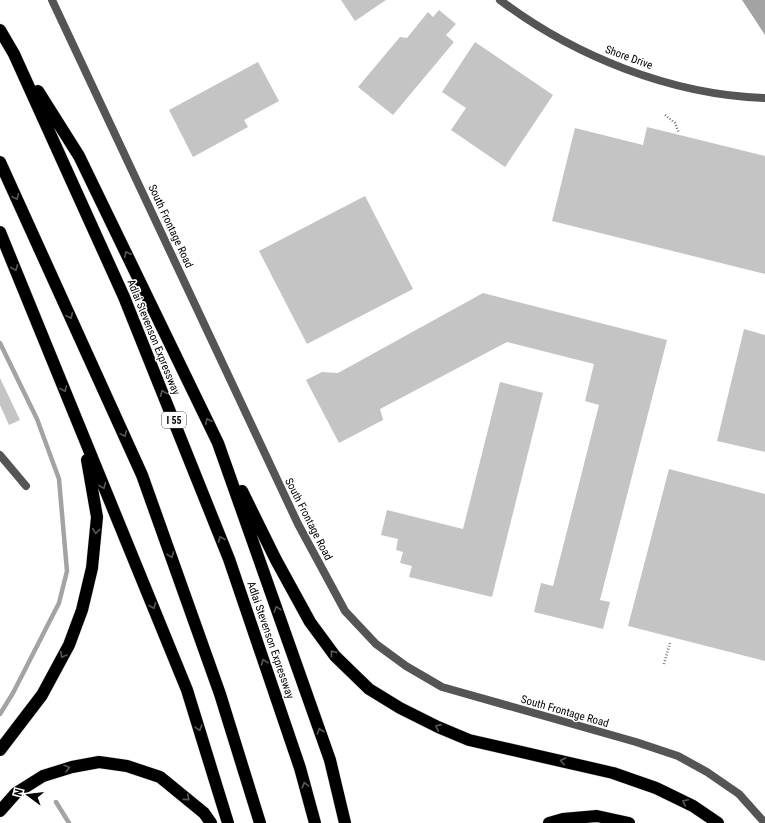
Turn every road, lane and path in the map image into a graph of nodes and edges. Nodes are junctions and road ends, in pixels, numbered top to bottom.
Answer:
1 (52, 0) edge
2 (500, 0) edge
3 (0, 30) edge
4 (14, 54) junction
5 (765, 98) edge
6 (665, 115) dead end
7 (679, 132) dead end
8 (0, 162) edge
9 (0, 232) edge
10 (83, 437) junction
11 (218, 442) junction
12 (0, 455) edge
13 (26, 486) dead end
14 (670, 643) dead end
15 (664, 664) dead end
16 (0, 750) edge
17 (0, 811) edge
18 (211, 823) edge
19 (228, 823) edge
20 (260, 823) edge
21 (315, 823) edge
22 (345, 823) edge
23 (549, 823) edge
24 (629, 823) edge
25 (718, 823) edge
26 (765, 823) edge

1 - 26 street, South Frontage Road
2 - 5 street, Shore Drive
3 - 4 highway, Adlai Stevenson Expressway / I 55
11 -> 4 highway
21 -> 4 highway, Adlai Stevenson Expressway / I 55
6 - 7 path
8 -> 20 highway
9 -> 10 highway
10 -> 16 highway
10 -> 19 highway
22 -> 11 highway
25 -> 11 highway
12 - 13 street
14 - 15 path
17 -> 18 highway
23 - 24 highway

